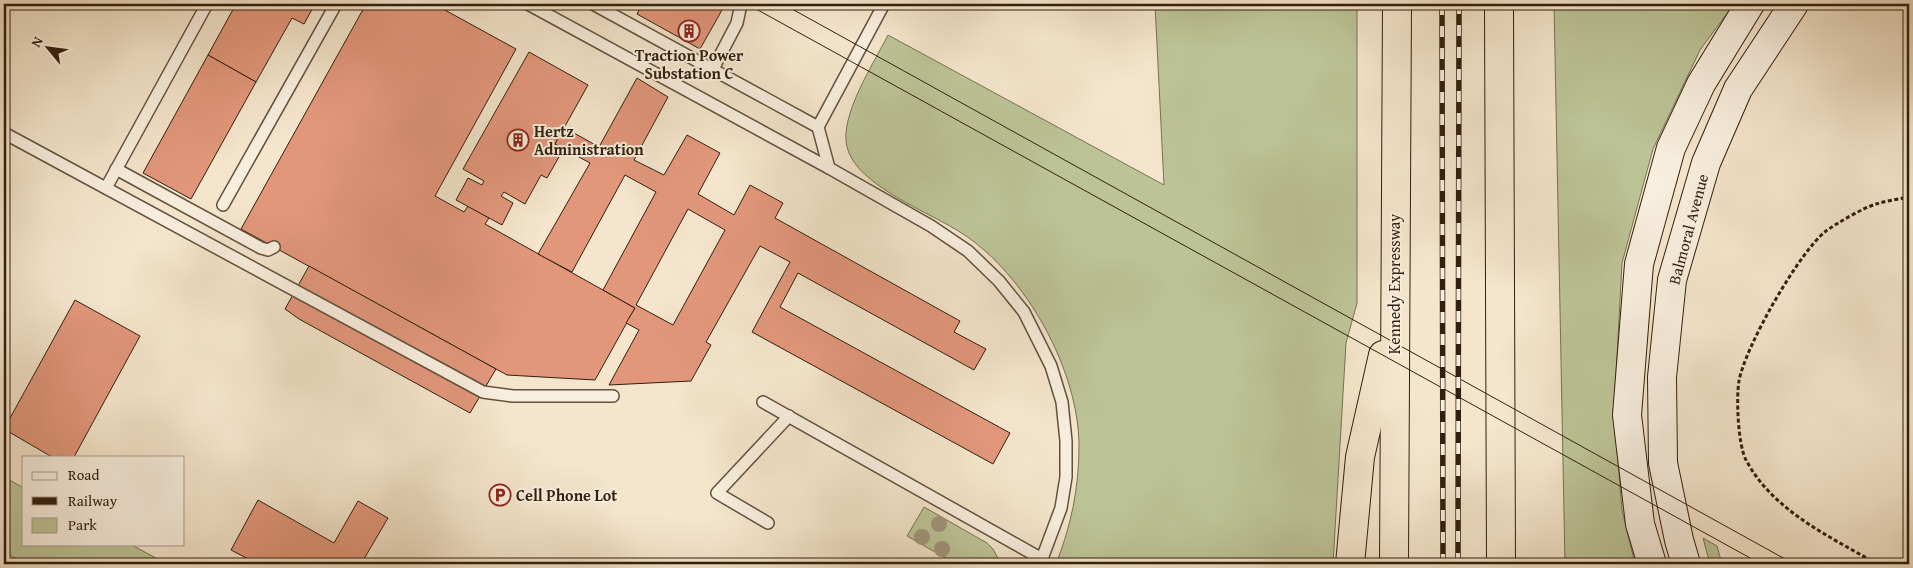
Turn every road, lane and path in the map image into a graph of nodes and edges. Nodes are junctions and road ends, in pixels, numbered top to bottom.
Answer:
1 (207, 4) edge
2 (336, 4) edge
3 (528, 4) edge
4 (594, 4) edge
5 (741, 4) edge
6 (884, 4) edge
7 (1397, 4) edge
8 (1500, 4) edge
9 (1750, 4) edge
10 (1794, 4) edge
11 (876, 9) edge
12 (713, 70) junction
13 (818, 127) junction
14 (4, 133) edge
15 (829, 168) junction
16 (116, 169) junction
17 (106, 188) junction
18 (1909, 197) edge
19 (223, 204) dead end
20 (274, 247) dead end
21 (1394, 307) junction
22 (613, 396) dead end
23 (763, 402) dead end
24 (789, 416) junction
25 (1501, 511) junction
26 (768, 523) dead end
27 (1041, 562) edge
28 (1350, 564) edge
29 (1394, 564) edge
30 (1500, 564) edge
31 (1507, 564) edge
32 (1652, 564) edge
33 (1686, 564) edge
34 (1878, 564) edge

1 - 16 lane
2 - 19 lane
3 - 15 lane
4 - 12 lane
5 - 12 lane
6 - 11 lane
7 - 21 highway, Kennedy Expressway
8 - 25 highway
9 - 32 street
10 - 33 street, Balmoral Avenue
11 - 13 lane
12 - 13 lane
13 - 15 lane
14 - 17 lane
15 - 27 lane
16 - 17 lane
16 - 20 lane
17 - 22 lane
18 - 34 path
21 - 28 highway
21 - 29 highway, Kennedy Expressway
23 - 24 lane
24 - 26 lane
24 - 27 lane
25 - 30 highway
25 - 31 highway

